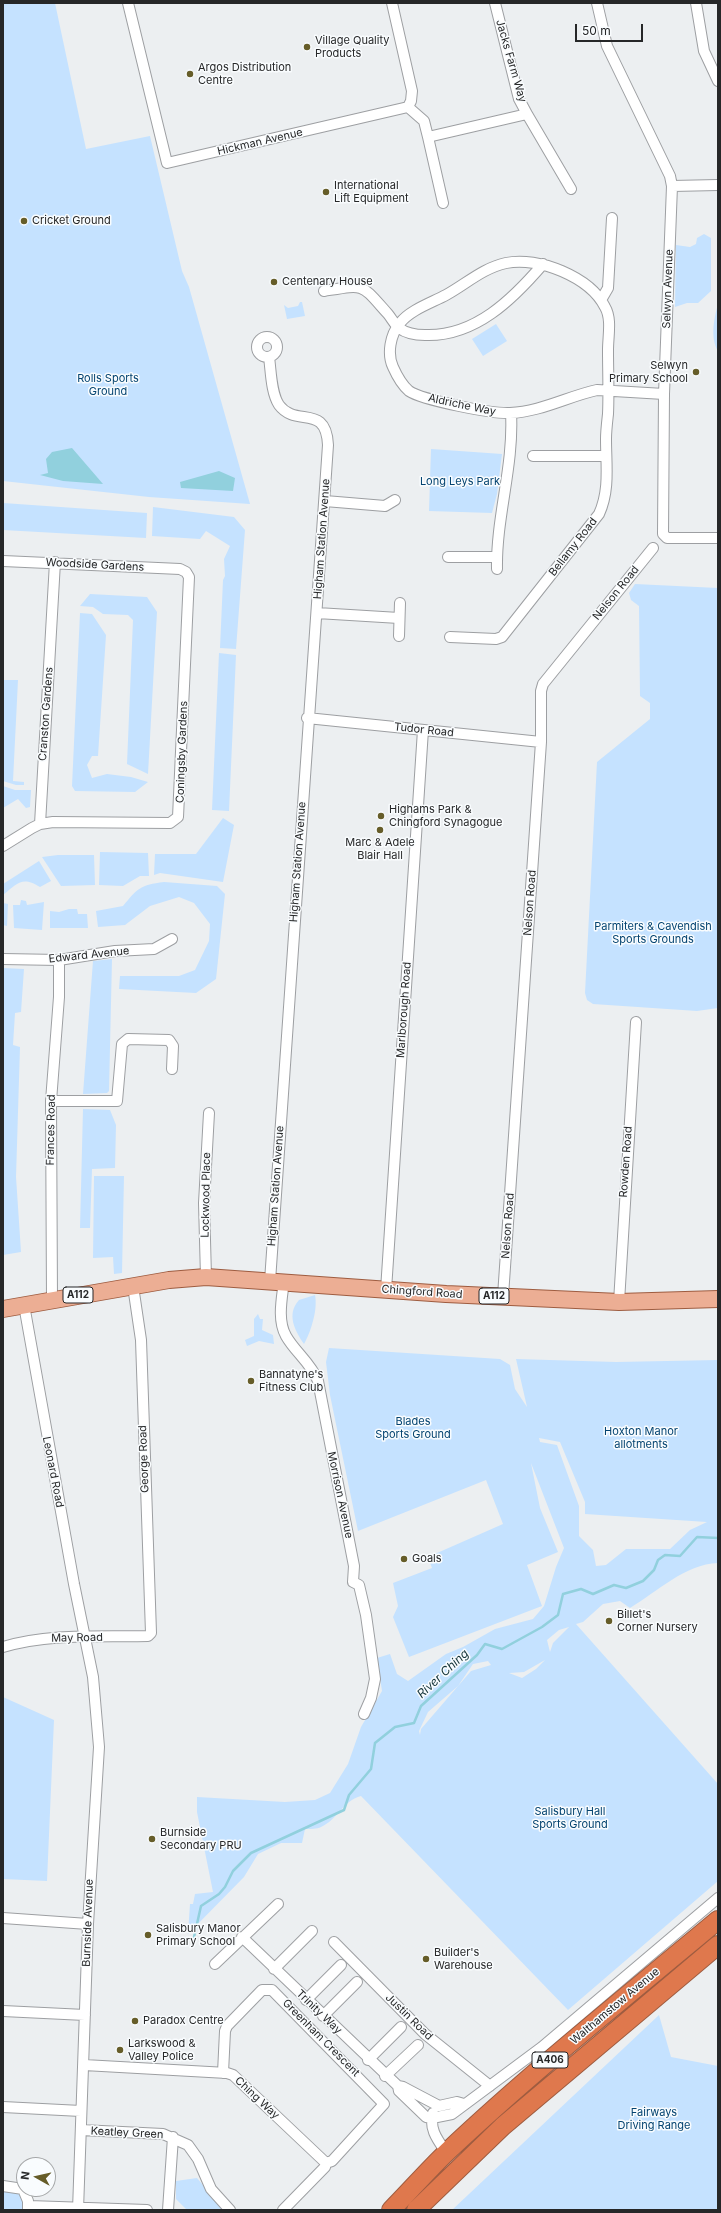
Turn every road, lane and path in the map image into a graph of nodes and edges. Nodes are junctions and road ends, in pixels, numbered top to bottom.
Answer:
1 (128, 3) edge
2 (392, 3) edge
3 (495, 3) edge
4 (597, 3) edge
5 (696, 3) edge
6 (718, 81) edge
7 (408, 107) junction
8 (527, 114) junction
9 (428, 137) junction
10 (718, 185) edge
11 (672, 186) junction
12 (572, 189) dead end
13 (443, 203) dead end
14 (612, 218) dead end
15 (543, 264) junction
16 (324, 291) dead end
17 (601, 300) junction
18 (397, 327) junction
19 (269, 357) dead end
20 (607, 390) junction
21 (664, 394) junction
22 (511, 414) junction
23 (533, 456) dead end
24 (606, 456) junction
25 (395, 500) dead end
26 (324, 501) junction
27 (718, 538) edge
28 (652, 548) dead end
29 (448, 557) dead end
30 (496, 557) junction
31 (3, 560) edge
32 (55, 562) junction
33 (497, 569) dead end
34 (186, 572) joint
35 (400, 603) dead end
36 (317, 613) junction
37 (400, 618) junction
38 (399, 636) dead end
39 (450, 637) dead end
40 (308, 718) junction
41 (423, 730) junction
42 (541, 742) junction
43 (40, 824) junction
44 (3, 846) edge
45 (172, 940) dead end
46 (3, 959) edge
47 (59, 960) junction
48 (636, 1022) dead end
49 (172, 1069) dead end
50 (51, 1101) junction
51 (209, 1113) dead end
52 (206, 1277) junction
53 (277, 1281) junction
54 (133, 1286) junction
55 (386, 1290) junction
56 (503, 1296) junction
57 (718, 1299) edge
58 (52, 1300) junction
59 (619, 1302) junction
60 (24, 1305) junction
61 (3, 1309) edge
62 (151, 1633) joint
63 (86, 1638) junction
64 (3, 1647) edge
65 (364, 1714) dead end
66 (718, 1898) edge
67 (278, 1904) dead end
68 (3, 1918) edge
69 (718, 1920) edge
70 (88, 1924) junction
71 (312, 1931) dead end
72 (242, 1937) junction
73 (334, 1942) dead end
74 (718, 1945) edge
75 (214, 1964) dead end
76 (340, 1965) dead end
77 (274, 1969) junction
78 (357, 1982) dead end
79 (306, 2000) junction
80 (3, 2011) edge
81 (86, 2015) junction
82 (323, 2016) junction
83 (401, 2027) dead end
84 (418, 2044) dead end
85 (368, 2060) junction
86 (84, 2065) junction
87 (223, 2073) junction
88 (385, 2076) junction
89 (398, 2086) junction
90 (490, 2086) junction
91 (465, 2104) junction
92 (439, 2106) junction
93 (3, 2107) edge
94 (81, 2111) junction
95 (432, 2118) junction
96 (81, 2130) junction
97 (173, 2137) junction
98 (446, 2152) junction
99 (326, 2163) junction
100 (3, 2186) edge
101 (28, 2208) edge
102 (78, 2208) edge
103 (146, 2210) edge
104 (168, 2210) edge
105 (230, 2210) edge
106 (283, 2210) edge
107 (391, 2210) edge
108 (416, 2210) edge

1 - 7 street, Hickman Avenue
2 - 7 street
3 - 8 street, Jacks Farm Way
4 - 11 street, Selwyn Avenue
5 - 6 street
7 - 9 street
8 - 9 street, Jacks Farm Way
8 - 12 street
9 - 13 street
10 - 11 street
11 - 21 street, Selwyn Avenue
14 - 17 street
15 - 17 street, Aldriche Way
15 - 18 street, Aldriche Way
15 - 18 street
16 - 18 street
17 - 20 street, Aldriche Way
18 - 22 street, Aldriche Way
19 - 26 street, Higham Station Avenue
20 - 21 street, Aldriche Way
20 - 22 street, Aldriche Way
20 - 24 street, Bellamy Road
21 - 27 street, Selwyn Avenue
22 - 30 street
23 - 24 street
24 - 39 street, Bellamy Road
25 - 26 street
26 - 36 street, Higham Station Avenue
28 - 42 street, Nelson Road
29 - 30 street
30 - 33 street
31 - 32 street, Woodside Gardens
32 - 34 street, Woodside Gardens
32 - 43 street, Cranston Gardens
34 - 43 street, Coningsby Gardens
35 - 37 street
36 - 37 street
36 - 40 street, Higham Station Avenue
37 - 38 street
40 - 41 street, Tudor Road
40 - 53 street, Higham Station Avenue
41 - 42 street, Tudor Road
41 - 55 street, Marlborough Road
42 - 56 street, Nelson Road
43 - 44 street
45 - 47 street, Edward Avenue
46 - 47 street, Edward Avenue
47 - 50 street, Frances Road
48 - 59 street, Rowden Road
49 - 50 street
50 - 58 street, Frances Road
51 - 52 street, Lockwood Place
52 - 53 main road, A112
52 - 54 main road, A112
53 - 55 main road, Chingford Road / A112
53 - 65 street, Morrison Avenue
54 - 58 main road, A112
54 - 62 street, George Road
55 - 56 main road, Chingford Road / A112
56 - 59 main road, Chingford Road / A112
57 - 59 main road, Chingford Road / A112
58 - 60 main road, A112
60 - 61 main road, A112
60 - 63 street, Leonard Road
62 - 63 street, May Road
63 - 64 street, May Road
63 - 70 street, Burnside Avenue
66 - 90 street, Walthamstow Avenue
67 - 72 street
68 - 70 street
69 - 98 highway, Walthamstow Avenue / A406
70 - 81 street, Burnside Avenue
71 - 77 street
72 - 75 street
72 - 77 street, Trinity Way
73 - 90 street, Justin Road
74 - 108 highway, Walthamstow Avenue / A406
76 - 79 street
77 - 79 street, Trinity Way
78 - 82 street
79 - 82 street, Trinity Way
80 - 81 street
81 - 86 street, Burnside Avenue
82 - 85 street, Trinity Way
83 - 85 street
84 - 88 street
85 - 88 street, Trinity Way
86 - 87 street, Ching Way
86 - 94 street, Burnside Avenue
87 - 99 street, Ching Way
87 - 99 street, Greenham Crescent
88 - 89 street, Trinity Way
89 - 92 street, Trinity Way
89 - 95 street, Trinity Way
90 - 91 street
91 - 92 street
91 - 95 street
92 - 95 street
93 - 94 street
94 - 96 street, Burnside Avenue
95 - 98 street
96 - 97 street, Keatley Green
96 - 102 street, Burnside Avenue
97 - 104 street
97 - 105 street, Keatley Green
98 - 107 highway, Walthamstow Avenue / A406
99 - 106 street
100 - 101 street
101 - 102 street
102 - 103 street

